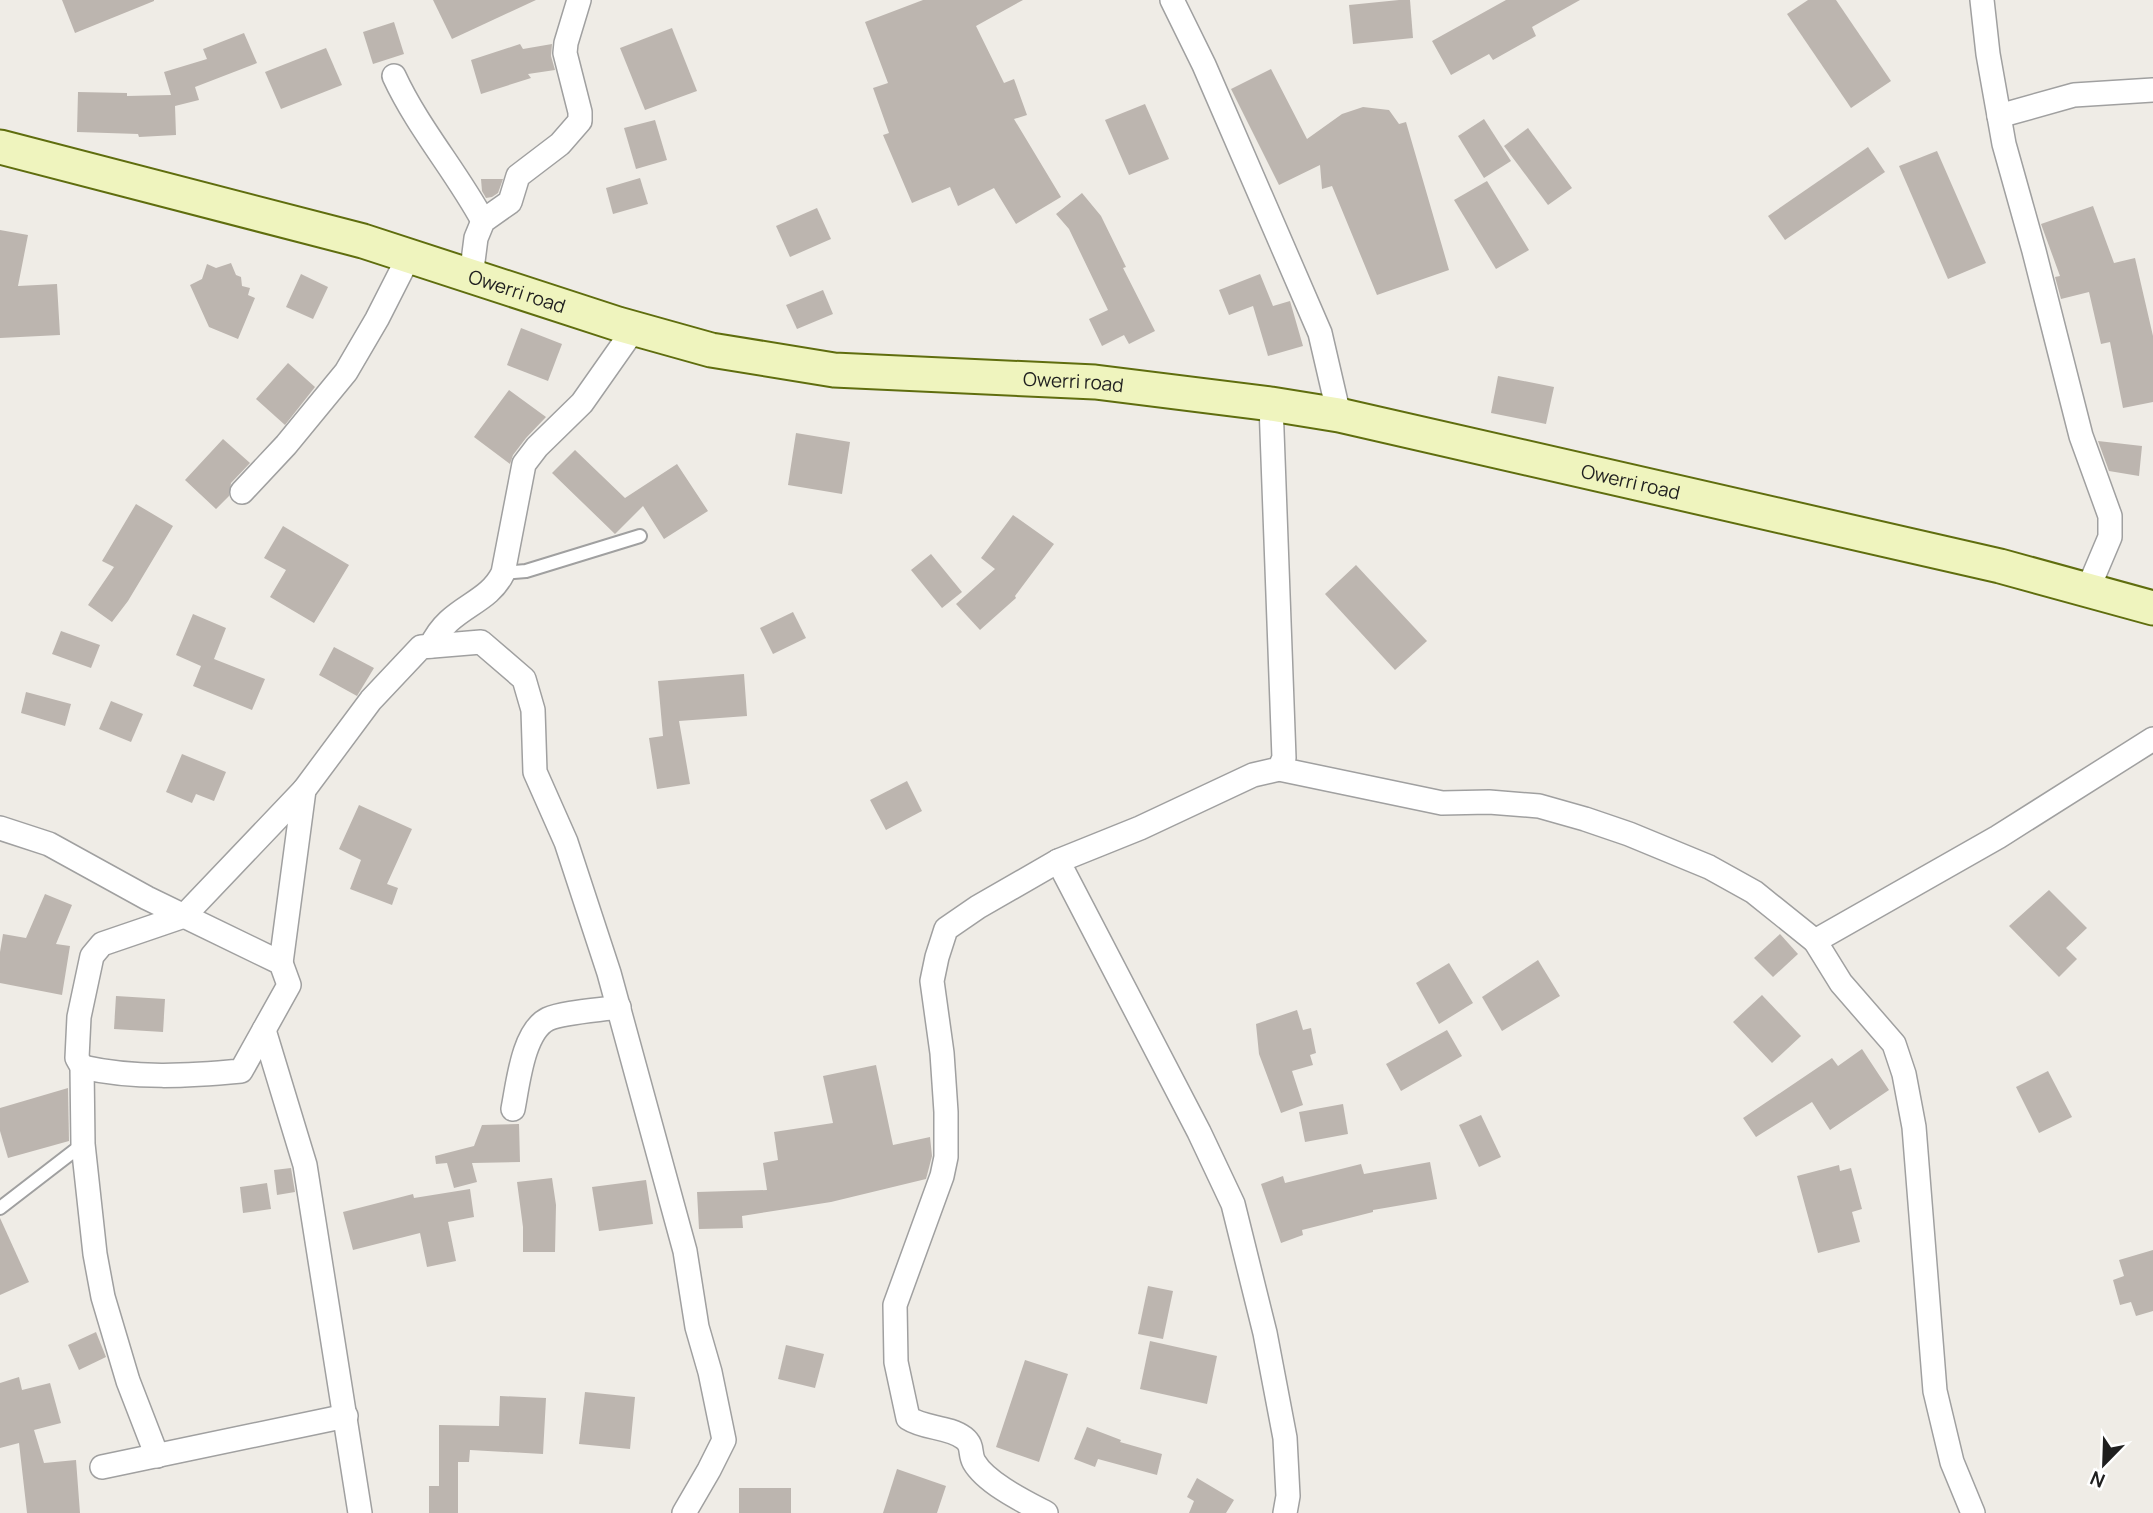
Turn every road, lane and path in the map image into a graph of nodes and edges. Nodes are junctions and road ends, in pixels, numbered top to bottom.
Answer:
1 (579, 0) edge
2 (1172, 0) edge
3 (1982, 0) edge
4 (394, 76) dead end
5 (2153, 90) edge
6 (1999, 116) junction
7 (0, 147) edge
8 (483, 221) junction
9 (409, 256) junction
10 (471, 277) junction
11 (634, 329) junction
12 (1271, 404) junction
13 (1339, 415) junction
14 (242, 492) dead end
15 (640, 536) dead end
16 (503, 573) junction
17 (2088, 589) junction
18 (2153, 608) edge
19 (431, 646) junction
20 (2153, 739) edge
21 (1279, 769) junction
22 (304, 790) junction
23 (0, 828) edge
24 (1058, 861) junction
25 (184, 916) junction
26 (1815, 941) junction
27 (281, 963) junction
28 (619, 1007) junction
29 (264, 1030) junction
30 (82, 1067) junction
31 (513, 1108) dead end
32 (83, 1144) junction
33 (0, 1208) edge
34 (346, 1416) junction
35 (157, 1455) junction
36 (102, 1467) dead end
37 (360, 1513) edge
38 (684, 1513) edge
39 (1046, 1513) edge
40 (1285, 1513) edge
41 (1973, 1513) edge

1 - 8 street
2 - 13 street
3 - 6 street
4 - 8 street
5 - 6 street
6 - 17 street
7 - 9 main road, Owerri road
8 - 10 street
9 - 10 main road, Owerri road
9 - 14 street
10 - 11 main road, Owerri road
11 - 12 main road, Owerri road
11 - 16 street
12 - 13 main road, Owerri road
12 - 21 street
13 - 17 main road, Owerri road
15 - 16 lane
16 - 19 street
17 - 18 main road, Owerri road
19 - 22 street
19 - 28 street
20 - 26 street
21 - 24 street
21 - 26 street
22 - 25 street
22 - 27 street
23 - 25 street
24 - 39 street
24 - 40 street
25 - 27 street
25 - 30 street
26 - 41 street
27 - 29 street
28 - 31 street
28 - 38 street
29 - 30 street
29 - 34 street
30 - 32 street
32 - 33 lane
32 - 35 street
34 - 35 street
34 - 37 street
35 - 36 street

